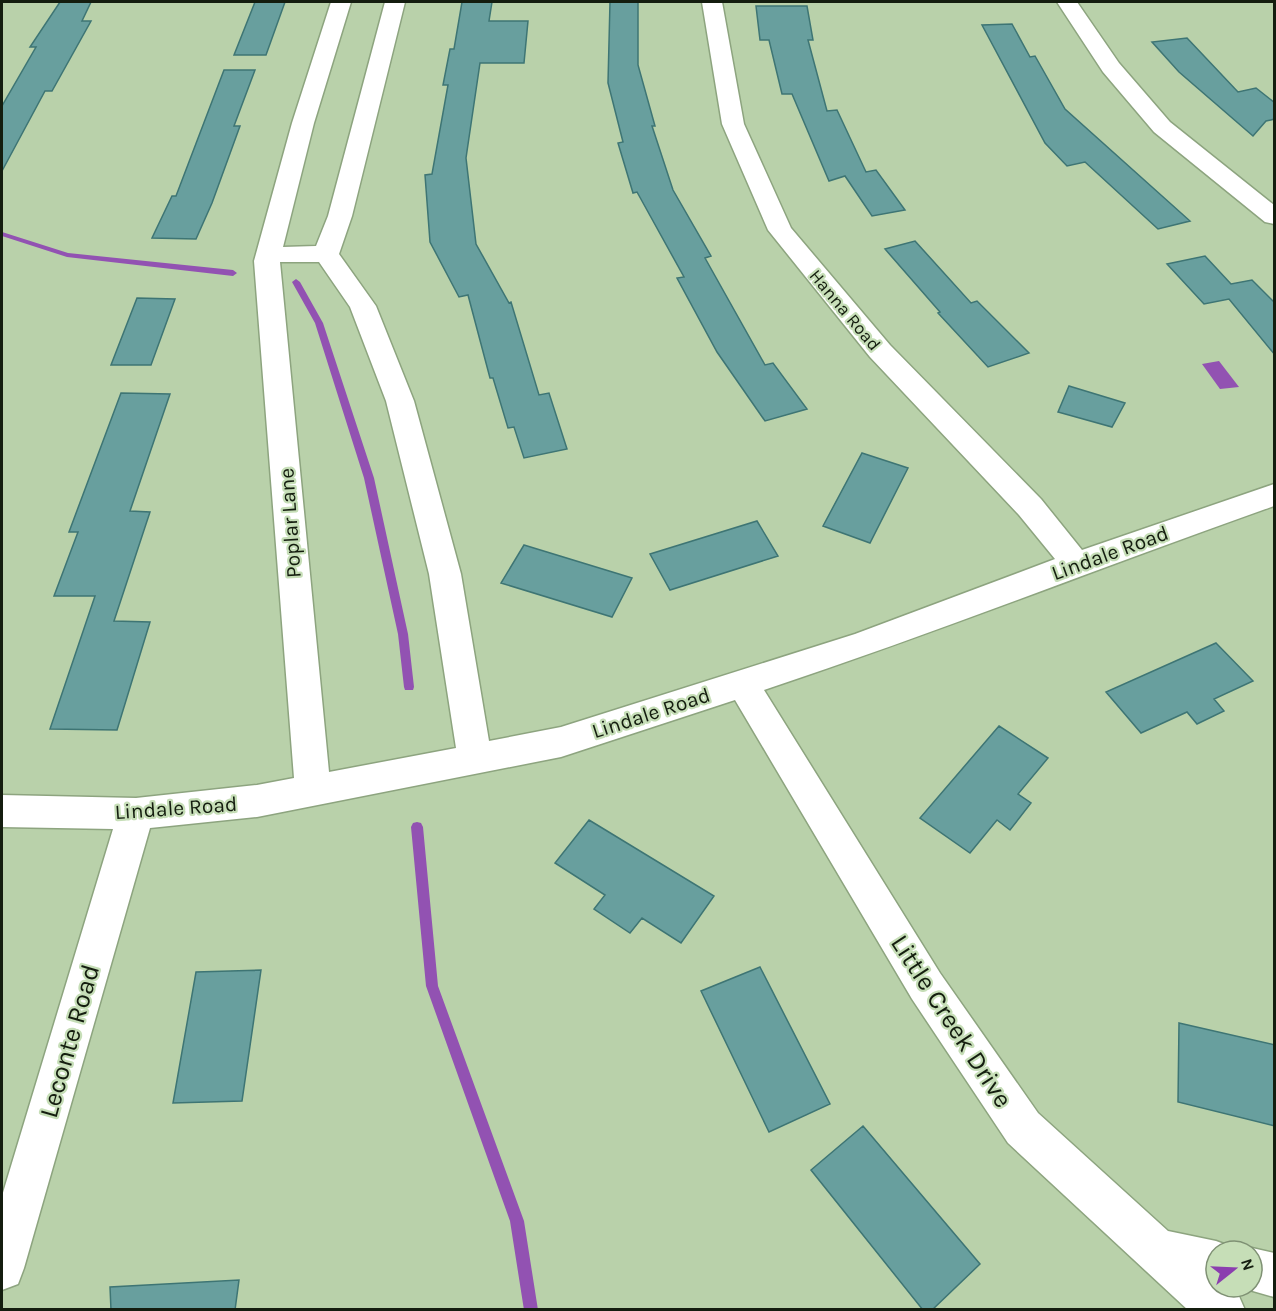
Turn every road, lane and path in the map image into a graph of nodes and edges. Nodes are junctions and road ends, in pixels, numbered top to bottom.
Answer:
1 (341, 2) edge
2 (395, 2) edge
3 (712, 2) edge
4 (1066, 2) edge
5 (1275, 217) edge
6 (326, 254) junction
7 (268, 255) junction
8 (1275, 495) edge
9 (1076, 564) junction
10 (743, 684) junction
11 (475, 759) junction
12 (313, 790) junction
13 (2, 811) edge
14 (136, 814) junction
15 (1157, 1250) junction
16 (1204, 1260) edge
17 (2, 1268) edge
18 (1222, 1310) edge

1 - 7 street, Poplar Lane
2 - 6 street
3 - 9 street, Hanna Road
4 - 5 street
6 - 7 street
6 - 11 street
7 - 12 street, Poplar Lane
8 - 9 street, Lindale Road
9 - 10 street, Lindale Road
10 - 11 street, Lindale Road
10 - 15 street, Little Creek Drive
11 - 12 street, Lindale Road
12 - 14 street, Lindale Road
13 - 14 street, Lindale Road
14 - 17 street, Leconte Road
15 - 16 street
15 - 18 street, Little Creek Drive

